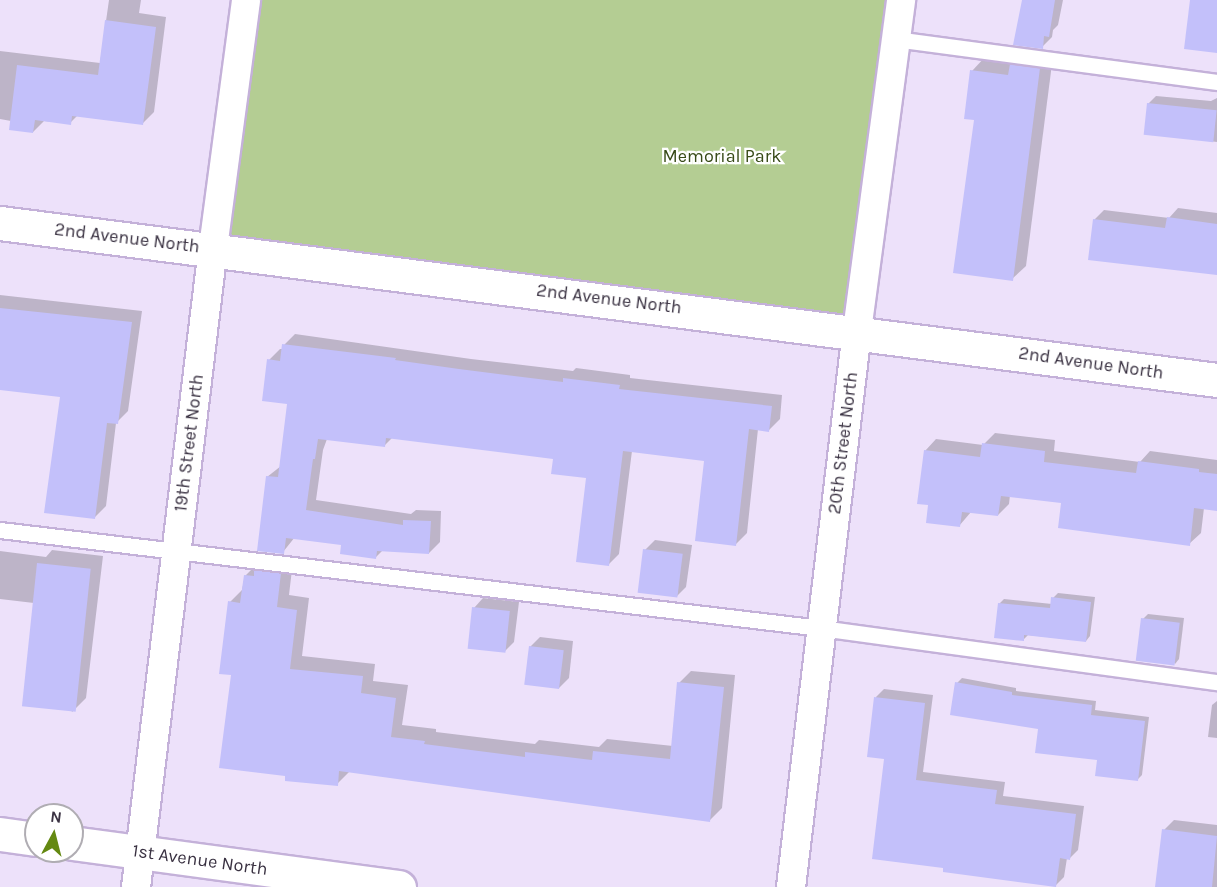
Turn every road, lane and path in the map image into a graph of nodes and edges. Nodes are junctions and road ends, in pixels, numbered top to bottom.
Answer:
1 (246, 0) edge
2 (901, 0) edge
3 (896, 39) junction
4 (1217, 82) edge
5 (0, 223) edge
6 (213, 248) junction
7 (857, 331) junction
8 (1217, 380) edge
9 (0, 530) edge
10 (177, 551) junction
11 (821, 628) junction
12 (1217, 682) edge
13 (0, 834) edge
14 (24, 837) edge
15 (84, 845) edge
16 (141, 852) junction
17 (136, 887) edge
18 (399, 887) edge
19 (791, 887) edge

1 - 6 street, 19th Street North
2 - 3 street, 20th Street North
3 - 4 lane
3 - 7 street, 20th Street North
5 - 6 main road, 2nd Avenue North
6 - 7 main road, 2nd Avenue North
6 - 10 street, 19th Street North
7 - 8 main road, 2nd Avenue North
7 - 11 street, 20th Street North
9 - 10 lane
10 - 11 lane
10 - 16 street, 19th Street North
11 - 12 lane
11 - 19 street, 20th Street North
13 - 14 main road
15 - 16 main road, 1st Avenue North
16 - 17 street, 19th Street North
16 - 18 main road, 1st Avenue North

